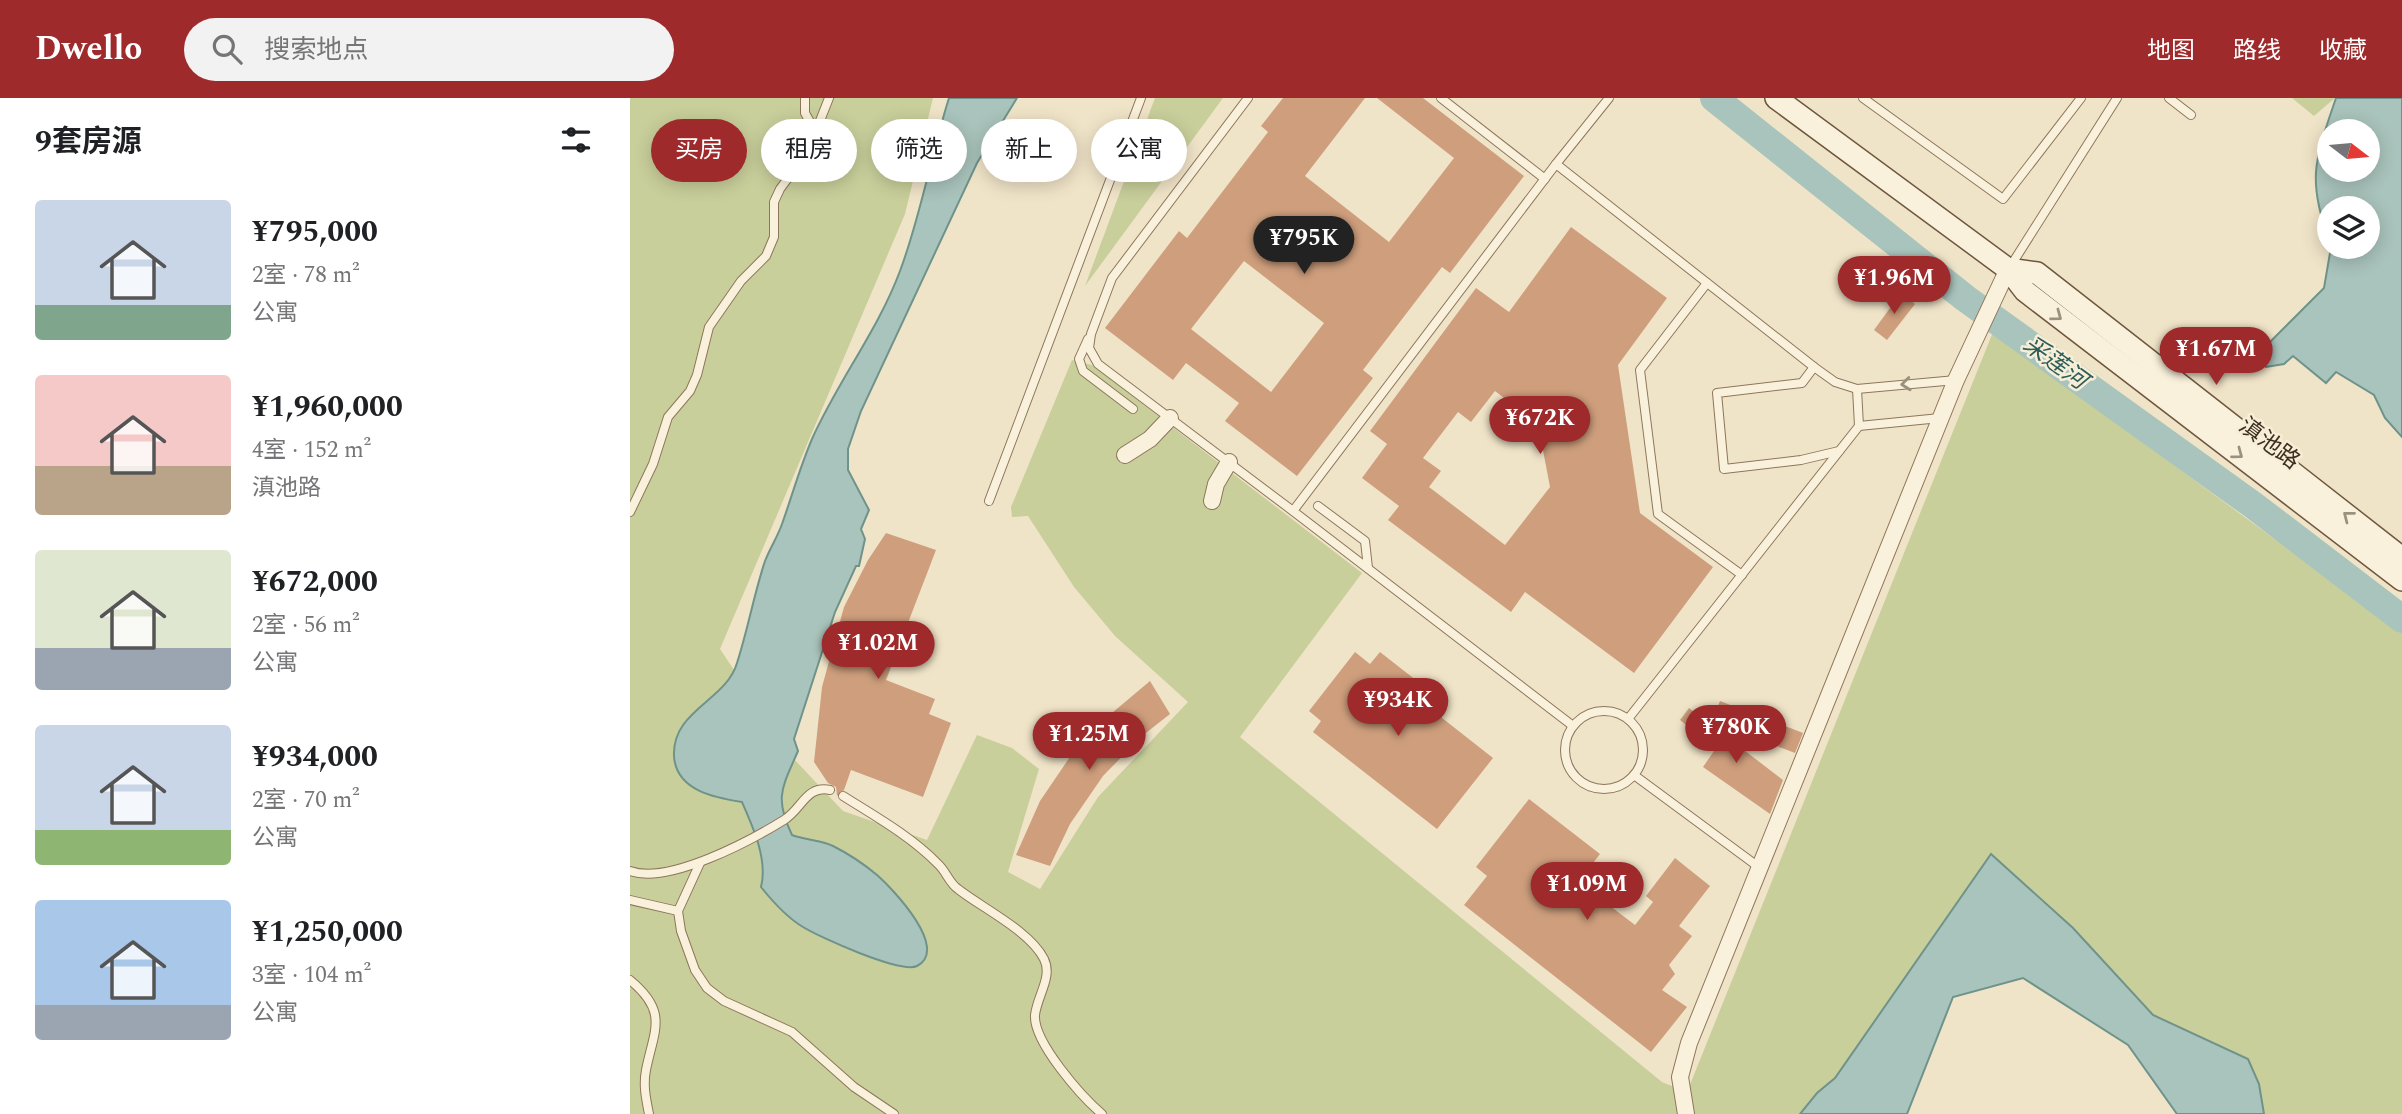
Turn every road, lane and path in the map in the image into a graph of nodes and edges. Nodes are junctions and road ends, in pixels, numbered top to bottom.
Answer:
1 (805, 98) edge
2 (829, 98) edge
3 (1141, 98) edge
4 (1248, 98) edge
5 (1441, 98) edge
6 (1609, 98) edge
7 (1776, 98) edge
8 (1863, 98) edge
9 (2081, 98) edge
10 (2117, 98) edge
11 (2169, 98) edge
12 (2191, 115) dead end
13 (808, 119) edge
14 (820, 119) edge
15 (1556, 164) junction
16 (1545, 179) junction
17 (787, 182) edge
18 (2008, 270) junction
19 (1707, 283) junction
20 (1091, 334) junction
21 (1814, 368) junction
22 (1956, 380) junction
23 (1857, 389) junction
24 (1133, 409) dead end
25 (1170, 418) junction
26 (1940, 418) junction
27 (1859, 426) junction
28 (1839, 451) junction
29 (1125, 455) dead end
30 (1228, 462) junction
31 (641, 488) junction
32 (630, 495) edge
33 (989, 501) dead end
34 (1212, 501) dead end
35 (1318, 506) dead end
36 (1293, 510) junction
37 (630, 512) edge
38 (2402, 558) edge
39 (1368, 568) junction
40 (1742, 575) junction
41 (2402, 580) edge
42 (1628, 719) junction
43 (1573, 726) junction
44 (1634, 775) junction
45 (830, 790) dead end
46 (843, 796) dead end
47 (700, 863) junction
48 (1760, 868) junction
49 (630, 871) edge
50 (630, 900) edge
51 (678, 911) junction
52 (630, 980) edge
53 (649, 1114) edge
54 (894, 1114) edge
55 (1102, 1114) edge
56 (1686, 1114) edge

1 - 13 lane
2 - 14 lane
3 - 33 lane
4 - 20 lane
5 - 16 lane
6 - 15 lane
7 - 18 main road, 滇池路
8 - 9 lane
10 - 18 lane
11 - 12 lane
15 - 16 lane
15 - 19 lane
16 - 36 lane
17 - 31 lane
18 - 22 street
38 -> 18 main road, 滇池路
18 -> 41 main road, 滇池路
19 - 21 lane
19 - 40 lane
20 - 24 lane
20 - 25 lane
21 - 23 lane
21 - 28 lane
22 -> 23 lane
22 - 26 street
23 - 27 lane
25 - 29 street
25 - 30 lane
26 - 27 lane
26 - 48 street
27 - 28 lane
28 - 40 lane
30 - 34 street
30 - 36 lane
31 - 32 lane
31 - 37 lane
35 - 39 lane
36 - 39 lane
39 - 43 lane
40 - 42 lane
42 - 43 lane
42 - 44 lane
43 - 44 lane
44 - 48 lane
45 - 47 lane
46 - 55 lane
47 - 49 lane
47 - 51 lane
48 - 56 street
50 - 51 lane
51 - 54 lane
52 - 53 lane

